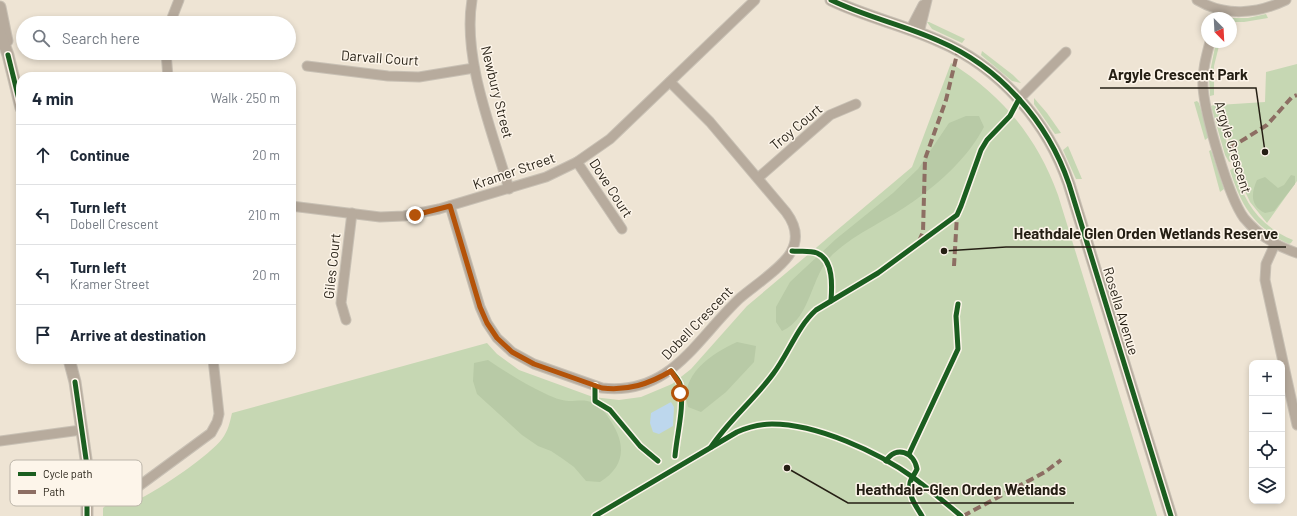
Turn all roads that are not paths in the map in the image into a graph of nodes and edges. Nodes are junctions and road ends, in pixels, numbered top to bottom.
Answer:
1 (179, 0) edge
2 (472, 0) edge
3 (755, 0) edge
4 (831, 0) edge
5 (927, 0) edge
6 (1197, 0) edge
7 (1286, 0) edge
8 (0, 7) edge
9 (1215, 12) edge
10 (1237, 13) edge
11 (173, 16) edge
12 (914, 31) junction
13 (0, 33) edge
14 (1209, 48) edge
15 (1066, 52) dead end
16 (8, 55) junction
17 (167, 60) edge
18 (307, 66) dead end
19 (474, 68) junction
20 (168, 72) edge
21 (670, 82) junction
22 (16, 88) edge
23 (1019, 99) junction
24 (856, 104) dead end
25 (578, 162) junction
26 (758, 178) junction
27 (509, 189) junction
28 (450, 206) junction
29 (296, 207) edge
30 (352, 213) junction
31 (622, 229) dead end
32 (1275, 244) junction
33 (1297, 253) edge
34 (346, 320) dead end
35 (70, 364) edge
36 (76, 364) edge
37 (214, 364) edge
38 (75, 382) junction
39 (1297, 425) edge
40 (81, 430) junction
41 (0, 441) edge
42 (86, 460) edge
43 (142, 484) edge
44 (87, 506) edge
45 (87, 516) edge
46 (1171, 516) edge

1 - 11 street
2 - 19 street, Newbury Street
3 - 21 street, Kramer Street
4 - 12 street, Rosella Avenue
5 - 12 street
6 - 9 street
7 - 10 street
8 - 16 street
12 - 23 street, Rosella Avenue
13 - 16 street
14 - 32 street, Argyle Crescent
15 - 23 street
16 - 22 street
17 - 20 street
18 - 19 street, Darvall Court
19 - 27 street, Newbury Street
21 - 25 street, Kramer Street
21 - 26 street, Dobell Crescent
23 - 46 street, Rosella Avenue
24 - 26 street, Troy Court
25 - 27 street, Kramer Street
25 - 31 street, Dove Court
26 - 28 street, Dobell Crescent
27 - 28 street, Kramer Street
28 - 30 street, Kramer Street
29 - 30 street, Kramer Street
30 - 34 street, Giles Court
32 - 33 street, Argyle Crescent
32 - 39 street
35 - 38 street
36 - 38 street
37 - 43 street
38 - 40 street
40 - 41 street
40 - 42 street
44 - 45 street

